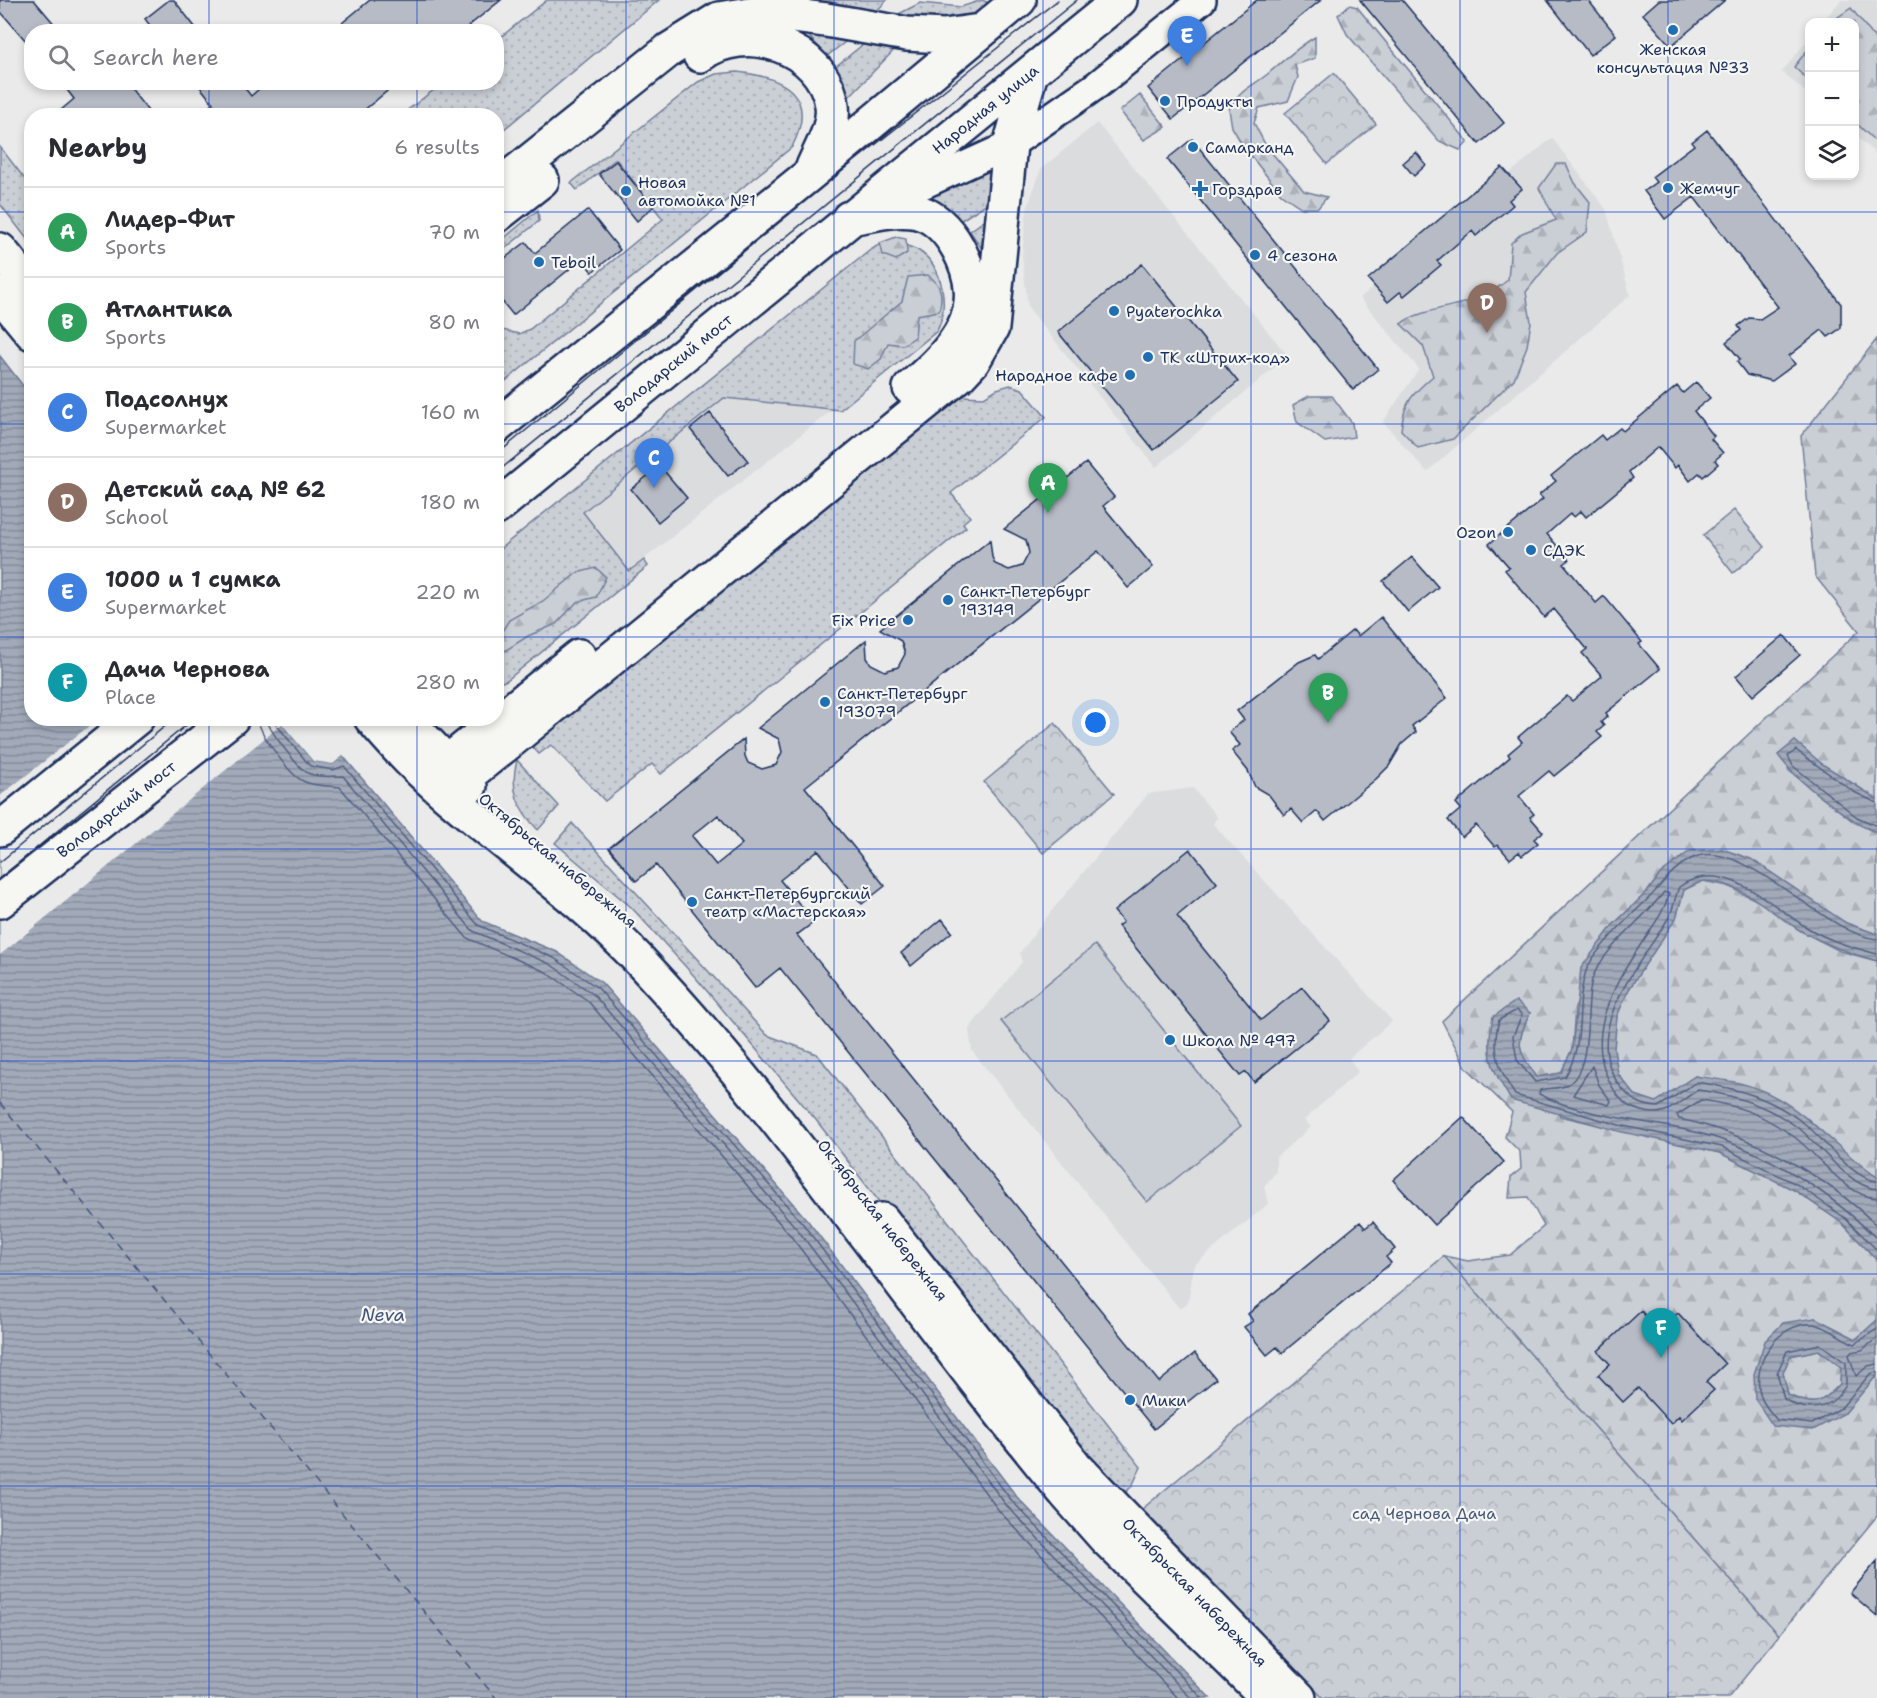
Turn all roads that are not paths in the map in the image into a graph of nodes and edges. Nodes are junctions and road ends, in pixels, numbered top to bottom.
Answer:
1 (1019, 0) edge
2 (1120, 0) edge
3 (1202, 0) edge
4 (980, 31) junction
5 (1031, 73) junction
6 (1010, 145) junction
7 (810, 174) junction
8 (504, 182) edge
9 (504, 210) edge
10 (849, 218) junction
11 (0, 250) edge
12 (24, 279) edge
13 (0, 294) edge
14 (24, 323) edge
15 (504, 421) edge
16 (504, 501) edge
17 (126, 726) edge
18 (222, 726) edge
19 (378, 726) edge
20 (410, 726) edge
21 (450, 777) junction
22 (0, 829) edge
23 (0, 901) edge
24 (1268, 1698) edge
25 (1299, 1698) edge

1 - 4 main road
2 - 5 main road, Народная улица
3 - 6 street
4 - 7 main road
4 - 8 main road
5 - 6 main road
5 - 10 main road, Народная улица
6 - 10 street
6 - 21 main road
7 - 9 main road
7 - 15 main road
10 - 16 main road, Володарский мост
10 - 21 main road
11 - 12 main road
13 - 14 main road
17 - 22 main road
18 - 23 main road, Володарский мост
19 - 21 main road, Октябрьская набережная
20 - 21 main road, Октябрьская набережная
21 - 24 main road, Октябрьская набережная
21 - 25 main road, Октябрьская набережная

